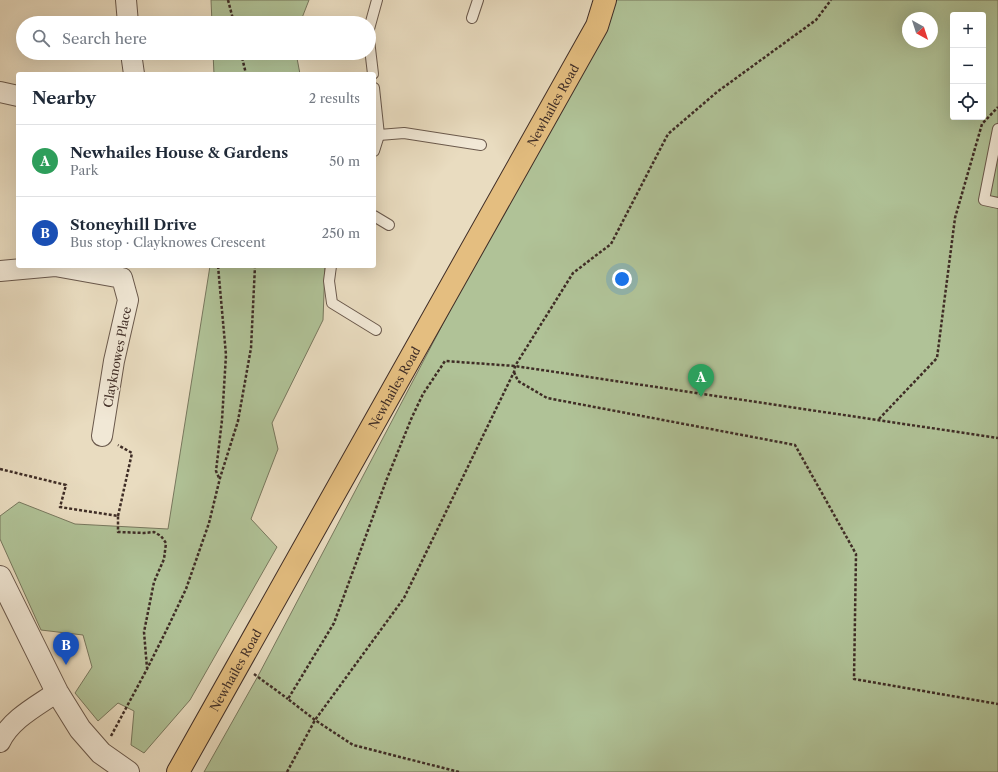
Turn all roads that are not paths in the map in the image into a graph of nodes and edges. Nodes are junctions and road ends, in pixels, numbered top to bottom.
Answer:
1 (126, 0) edge
2 (377, 0) edge
3 (478, 0) edge
4 (605, 0) edge
5 (127, 16) edge
6 (373, 16) edge
7 (472, 18) dead end
8 (132, 60) edge
9 (371, 60) edge
10 (134, 72) edge
11 (373, 72) edge
12 (0, 92) edge
13 (16, 96) edge
14 (376, 107) edge
15 (998, 129) edge
16 (379, 135) junction
17 (376, 145) edge
18 (481, 145) dead end
19 (998, 203) edge
20 (376, 217) edge
21 (389, 225) dead end
22 (33, 268) edge
23 (78, 268) edge
24 (331, 268) edge
25 (0, 271) edge
26 (124, 272) edge
27 (376, 330) dead end
28 (102, 436) road end
29 (0, 577) edge
30 (57, 692) junction
31 (0, 742) edge
32 (128, 772) edge
33 (178, 772) edge

1 - 5 street
2 - 6 lane
3 - 7 lane
4 - 33 main road, Newhailes Road
8 - 10 street
9 - 11 lane
12 - 13 street
14 - 16 lane
15 - 19 lane
16 - 17 lane
16 - 18 lane
20 - 21 lane
22 - 25 street, Clayknowes Place
23 - 26 street, Clayknowes Place
24 - 27 lane
26 - 28 street, Clayknowes Place
29 - 30 street
30 - 31 street
30 - 32 street

